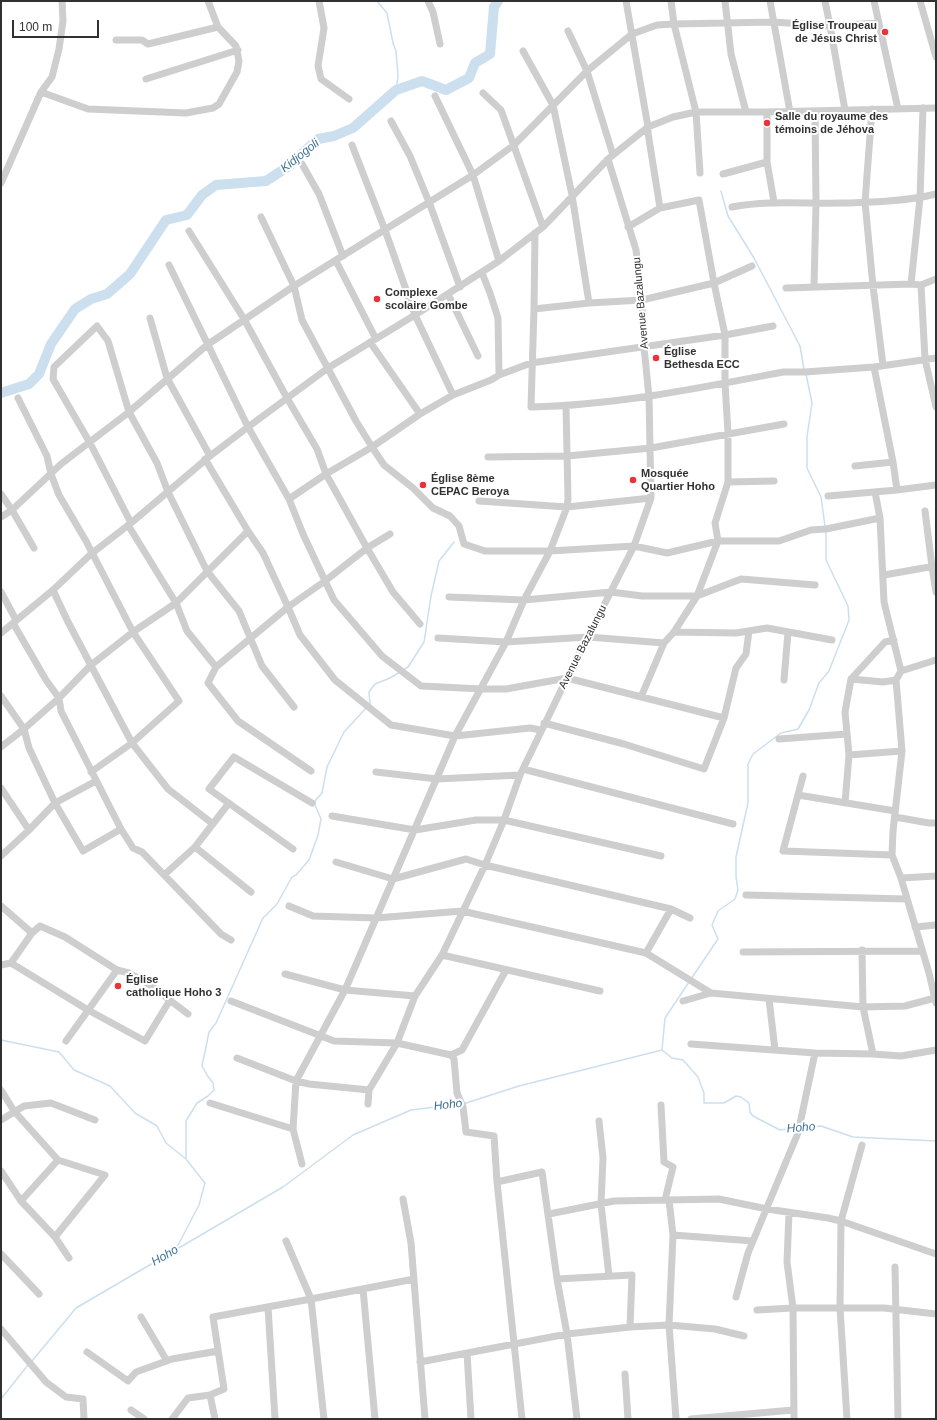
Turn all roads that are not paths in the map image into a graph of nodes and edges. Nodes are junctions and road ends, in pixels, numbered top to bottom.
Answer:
1 (62, 1) edge
2 (208, 1) edge
3 (320, 1) edge
4 (428, 1) edge
5 (626, 1) edge
6 (671, 1) edge
7 (725, 1) edge
8 (770, 1) edge
9 (825, 1) edge
10 (874, 1) edge
11 (920, 1) edge
12 (727, 22) junction
13 (774, 22) junction
14 (879, 22) junction
15 (674, 24) junction
16 (830, 26) junction
17 (218, 27) junction
18 (568, 30) dead end
19 (632, 34) junction
20 (116, 40) dead end
21 (440, 44) dead end
22 (238, 50) junction
23 (523, 51) dead end
24 (936, 56) edge
25 (587, 71) junction
26 (146, 79) dead end
27 (41, 92) junction
28 (483, 93) dead end
29 (435, 96) dead end
30 (349, 99) dead end
31 (553, 105) junction
32 (924, 108) junction
33 (936, 108) edge
34 (872, 109) junction
35 (898, 109) junction
36 (845, 110) junction
37 (815, 111) junction
38 (696, 112) junction
39 (746, 112) junction
40 (767, 112) junction
41 (790, 112) junction
42 (392, 121) dead end
43 (648, 127) junction
44 (352, 145) dead end
45 (514, 145) junction
46 (611, 157) junction
47 (767, 162) junction
48 (302, 164) dead end
49 (700, 173) dead end
50 (723, 174) dead end
51 (473, 175) junction
52 (1, 183) edge
53 (936, 194) edge
54 (572, 195) junction
55 (920, 198) junction
56 (429, 202) junction
57 (774, 202) junction
58 (865, 202) junction
59 (816, 203) junction
60 (732, 207) dead end
61 (660, 208) junction
62 (261, 217) dead end
63 (543, 227) junction
64 (628, 227) junction
65 (385, 230) junction
66 (189, 231) dead end
67 (535, 233) junction
68 (343, 256) junction
69 (336, 261) junction
70 (499, 261) junction
71 (169, 265) dead end
72 (752, 266) dead end
73 (482, 273) junction
74 (936, 278) edge
75 (714, 283) junction
76 (911, 284) junction
77 (921, 285) junction
78 (294, 286) junction
79 (872, 286) junction
80 (460, 287) junction
81 (814, 287) junction
82 (786, 288) dead end
83 (448, 294) junction
84 (642, 300) junction
85 (589, 303) junction
86 (534, 309) junction
87 (415, 315) junction
88 (150, 318) dead end
89 (244, 319) junction
90 (773, 326) dead end
91 (725, 335) junction
92 (373, 340) junction
93 (207, 345) junction
94 (644, 347) junction
95 (478, 356) dead end
96 (925, 358) junction
97 (936, 358) edge
98 (531, 363) junction
99 (883, 365) junction
100 (874, 367) junction
101 (328, 368) junction
102 (499, 375) junction
103 (167, 378) junction
104 (725, 383) junction
105 (453, 394) junction
106 (649, 397) junction
107 (18, 398) dead end
108 (287, 398) junction
109 (566, 406) junction
110 (936, 407) edge
111 (129, 412) junction
112 (420, 414) junction
113 (784, 424) dead end
114 (248, 427) junction
115 (728, 433) junction
116 (90, 443) junction
117 (372, 447) junction
118 (650, 448) junction
119 (567, 456) junction
120 (207, 457) junction
121 (488, 457) dead end
122 (893, 462) junction
123 (855, 466) dead end
124 (51, 474) junction
125 (326, 474) junction
126 (774, 481) dead end
127 (728, 482) junction
128 (936, 485) edge
129 (897, 490) junction
130 (168, 492) junction
131 (876, 492) junction
132 (1, 494) edge
133 (828, 496) dead end
134 (651, 498) junction
135 (288, 499) junction
136 (479, 501) dead end
137 (567, 507) junction
138 (12, 510) junction
139 (925, 511) dead end
140 (1, 517) edge
141 (880, 518) junction
142 (130, 524) junction
143 (248, 531) junction
144 (390, 534) dead end
145 (718, 541) junction
146 (634, 546) junction
147 (34, 548) dead end
148 (367, 548) junction
149 (550, 551) junction
150 (91, 554) junction
151 (934, 566) edge
152 (207, 571) junction
153 (884, 575) junction
154 (325, 582) junction
155 (815, 584) dead end
156 (53, 590) junction
157 (1, 592) edge
158 (611, 592) junction
159 (936, 592) edge
160 (697, 596) junction
161 (449, 597) dead end
162 (524, 600) junction
163 (176, 603) junction
164 (288, 607) junction
165 (15, 621) junction
166 (420, 624) dead end
167 (749, 631) junction
168 (133, 632) junction
169 (674, 632) junction
170 (788, 632) junction
171 (1, 633) edge
172 (588, 637) junction
173 (438, 638) dead end
174 (250, 639) junction
175 (832, 640) dead end
176 (894, 640) junction
177 (506, 642) junction
178 (664, 643) junction
179 (936, 660) edge
180 (91, 665) junction
181 (216, 667) junction
182 (902, 671) junction
183 (566, 678) junction
184 (852, 679) junction
185 (784, 680) dead end
186 (896, 680) junction
187 (482, 689) junction
188 (1, 696) edge
189 (641, 697) junction
190 (59, 698) junction
191 (294, 707) dead end
192 (724, 718) junction
193 (543, 726) junction
194 (24, 729) junction
195 (847, 734) junction
196 (455, 736) junction
197 (779, 739) dead end
198 (132, 743) junction
199 (1, 747) edge
200 (902, 751) junction
201 (849, 755) junction
202 (312, 771) dead end
203 (91, 772) junction
204 (376, 772) dead end
205 (522, 772) junction
206 (803, 776) dead end
207 (437, 779) junction
208 (96, 781) junction
209 (1, 788) edge
210 (798, 795) junction
211 (312, 802) dead end
212 (55, 803) junction
213 (229, 803) junction
214 (845, 803) junction
215 (895, 814) junction
216 (332, 816) dead end
217 (504, 820) junction
218 (936, 823) edge
219 (213, 824) junction
220 (733, 824) dead end
221 (120, 829) junction
222 (30, 830) junction
223 (415, 830) junction
224 (195, 847) junction
225 (293, 849) dead end
226 (892, 855) junction
227 (1, 856) edge
228 (661, 856) dead end
229 (336, 862) dead end
230 (485, 865) junction
231 (164, 875) junction
232 (936, 876) edge
233 (901, 878) junction
234 (394, 879) junction
235 (251, 892) dead end
236 (746, 895) dead end
237 (907, 899) junction
238 (1, 906) edge
239 (288, 906) dead end
240 (671, 909) junction
241 (462, 911) junction
242 (376, 918) junction
243 (690, 918) dead end
244 (936, 925) edge
245 (915, 927) junction
246 (32, 932) junction
247 (230, 940) dead end
248 (862, 950) junction
249 (922, 951) junction
250 (743, 952) dead end
251 (646, 953) junction
252 (442, 956) junction
253 (11, 963) junction
254 (1, 965) edge
255 (117, 970) junction
256 (506, 970) junction
257 (932, 972) edge
258 (285, 974) dead end
259 (345, 990) junction
260 (600, 991) dead end
261 (711, 992) junction
262 (415, 996) junction
263 (769, 998) junction
264 (170, 1000) junction
265 (231, 1001) dead end
266 (935, 1001) edge
267 (683, 1002) dead end
268 (863, 1007) junction
269 (88, 1010) junction
270 (188, 1014) dead end
271 (320, 1037) junction
272 (66, 1041) dead end
273 (397, 1043) junction
274 (691, 1044) dead end
275 (775, 1050) junction
276 (936, 1050) edge
277 (815, 1053) junction
278 (873, 1054) junction
279 (451, 1055) junction
280 (237, 1058) dead end
281 (296, 1081) junction
282 (1, 1090) edge
283 (369, 1090) junction
284 (210, 1102) dead end
285 (368, 1104) dead end
286 (661, 1105) dead end
287 (14, 1111) junction
288 (1, 1120) edge
289 (95, 1120) dead end
290 (598, 1121) dead end
291 (293, 1129) junction
292 (862, 1145) dead end
293 (58, 1160) junction
294 (302, 1164) dead end
295 (1, 1171) edge
296 (497, 1182) junction
297 (403, 1199) dead end
298 (667, 1200) junction
299 (21, 1201) junction
300 (601, 1204) junction
301 (767, 1209) junction
302 (789, 1212) junction
303 (549, 1214) junction
304 (841, 1222) junction
305 (673, 1235) junction
306 (55, 1237) junction
307 (286, 1241) dead end
308 (753, 1241) junction
309 (1, 1254) edge
310 (936, 1254) edge
311 (69, 1258) dead end
312 (895, 1267) dead end
313 (609, 1276) junction
314 (414, 1279) junction
315 (557, 1279) junction
316 (363, 1289) junction
317 (39, 1294) dead end
318 (736, 1298) dead end
319 (311, 1299) junction
320 (268, 1307) junction
321 (793, 1308) junction
322 (840, 1308) junction
323 (757, 1310) dead end
324 (896, 1310) junction
325 (936, 1314) edge
326 (141, 1316) dead end
327 (669, 1325) junction
328 (630, 1327) junction
329 (1, 1329) edge
330 (567, 1334) junction
331 (744, 1336) dead end
332 (514, 1344) junction
333 (218, 1351) junction
334 (87, 1352) dead end
335 (467, 1353) junction
336 (167, 1361) junction
337 (420, 1362) junction
338 (625, 1374) dead end
339 (210, 1395) junction
340 (131, 1410) dead end
341 (793, 1410) junction
342 (84, 1419) edge
343 (144, 1419) edge
344 (172, 1419) edge
345 (215, 1419) edge
346 (275, 1419) edge
347 (324, 1419) edge
348 (374, 1419) edge
349 (425, 1419) edge
350 (471, 1419) edge
351 (522, 1419) edge
352 (577, 1419) edge
353 (628, 1419) edge
354 (676, 1419) edge
355 (691, 1419) edge
356 (794, 1419) edge
357 (847, 1419) edge
358 (898, 1419) edge

1 - 27 street
2 - 17 street
3 - 30 street
4 - 21 street
5 - 19 street
6 - 15 street
7 - 12 street
8 - 13 street
9 - 16 street
10 - 14 street
11 - 24 street
12 - 13 street
12 - 15 street
12 - 39 street
13 - 16 street
13 - 41 street
14 - 16 street
14 - 35 street
15 - 19 street
15 - 38 street
16 - 36 street
17 - 20 street
17 - 22 street
18 - 25 street, Avenue Bazalungu
19 - 25 street
19 - 43 street
22 - 26 street
22 - 27 street
23 - 31 street
25 - 31 street
25 - 46 street, Avenue Bazalungu
27 - 52 street
28 - 45 street
29 - 51 street
31 - 45 street
31 - 54 street
32 - 33 street
32 - 35 street
32 - 55 street
34 - 35 street
34 - 36 street
34 - 58 street
36 - 37 street
37 - 41 street
37 - 59 street
38 - 39 street
38 - 43 street
38 - 49 street
39 - 40 street
40 - 41 street
40 - 47 street
42 - 56 street
43 - 46 street
43 - 61 street
44 - 65 street
45 - 51 street
45 - 63 street
46 - 54 street
46 - 64 street, Avenue Bazalungu
47 - 50 street
47 - 57 street
48 - 68 street
51 - 56 street
51 - 70 street
53 - 55 street
54 - 63 street
54 - 85 street
55 - 58 street
55 - 76 street
56 - 65 street
56 - 80 street
57 - 59 street
57 - 60 street
58 - 59 street
58 - 79 street
59 - 81 street
61 - 64 street
61 - 75 street
62 - 78 street
63 - 67 street
64 - 84 street, Avenue Bazalungu
65 - 68 street
65 - 87 street
66 - 89 street
67 - 70 street
67 - 86 street
68 - 69 street
69 - 78 street
69 - 92 street
70 - 73 street
71 - 93 street
72 - 75 street
73 - 80 street
73 - 102 street
74 - 77 street
75 - 84 street
75 - 91 street
76 - 77 street
76 - 79 street
77 - 96 street
78 - 89 street
78 - 101 street
79 - 81 street
79 - 99 street
80 - 83 street
81 - 82 street
83 - 87 street
83 - 95 street
84 - 85 street
84 - 94 street, Avenue Bazalungu
85 - 86 street
86 - 98 street
87 - 92 street
87 - 105 street
88 - 103 street
89 - 93 street
89 - 108 street
90 - 91 street
91 - 94 street
91 - 104 street
92 - 101 street
92 - 112 street
93 - 103 street
93 - 114 street
94 - 98 street
94 - 106 street, Avenue Bazalungu
96 - 97 street
96 - 99 street
96 - 110 street
98 - 102 street
98 - 109 street
99 - 100 street
100 - 104 street
100 - 122 street
101 - 108 street
101 - 117 street
102 - 105 street
103 - 111 street
103 - 120 street
104 - 106 street
104 - 115 street
105 - 112 street
106 - 109 street
106 - 118 street, Avenue Bazalungu
107 - 124 street
108 - 114 street
108 - 125 street
109 - 119 street
111 - 116 street
111 - 116 street
111 - 130 street
112 - 117 street
113 - 115 street
114 - 120 street
114 - 135 street
115 - 118 street
115 - 127 street
116 - 124 street
116 - 142 street
117 - 125 street
117 - 149 street
118 - 119 street
118 - 134 street, Avenue Bazalungu
119 - 121 street
119 - 137 street
120 - 130 street
120 - 143 street
122 - 123 street
122 - 129 street
124 - 138 street
124 - 150 street
125 - 135 street
125 - 148 street
126 - 127 street
127 - 145 street
128 - 129 street
129 - 131 street
130 - 142 street
130 - 152 street
131 - 133 street
131 - 141 street
132 - 138 street
134 - 137 street
134 - 146 street, Avenue Bazalungu
135 - 154 street
136 - 137 street
137 - 149 street
138 - 140 street
138 - 147 street
139 - 151 street
141 - 145 street
141 - 153 street
142 - 150 street
142 - 163 street
143 - 152 street
143 - 164 street
144 - 148 street
145 - 146 street
145 - 160 street
146 - 149 street
146 - 158 street, Avenue Bazalungu
148 - 154 street
148 - 166 street
149 - 162 street
150 - 156 street
150 - 168 street
151 - 153 street
151 - 159 street
152 - 163 street
152 - 174 street
153 - 176 street
154 - 164 street
154 - 187 street
155 - 160 street
156 - 165 street
156 - 180 street
157 - 165 street
158 - 160 street
158 - 162 street
158 - 172 street, Avenue Bazalungu
160 - 169 street
161 - 162 street
162 - 177 street
163 - 168 street
163 - 181 street
164 - 174 street
164 - 196 street
165 - 171 street
165 - 190 street
167 - 169 street
167 - 170 street
167 - 192 street
168 - 180 street
168 - 198 street
169 - 178 street
170 - 175 street
170 - 185 street
172 - 177 street
172 - 178 street
172 - 183 street, Avenue Bazalungu
173 - 177 street
174 - 181 street
174 - 191 street
176 - 182 street
176 - 184 street
177 - 187 street
178 - 189 street
179 - 182 street
180 - 190 street
180 - 198 street
181 - 202 street
182 - 186 street
183 - 187 street
183 - 189 street
183 - 193 street, Avenue Bazalungu
184 - 186 street
184 - 195 street
186 - 200 street
187 - 196 street
188 - 194 street
189 - 192 street
190 - 194 street
190 - 203 street
192 - 193 street
193 - 196 street
193 - 205 street, Avenue Bazalungu
194 - 199 street
194 - 212 street
195 - 197 street
195 - 201 street
196 - 207 street
198 - 203 street
198 - 219 street
200 - 201 street
200 - 215 street
201 - 214 street
203 - 208 street
204 - 207 street
205 - 207 street
205 - 217 street, Avenue Bazalungu
205 - 220 street
206 - 210 street
207 - 223 street
208 - 212 street
208 - 221 street
209 - 222 street
210 - 214 street
210 - 226 street
211 - 213 street
212 - 221 street
212 - 222 street
213 - 219 street
213 - 225 street
214 - 215 street
215 - 218 street
215 - 226 street
216 - 223 street
217 - 223 street
217 - 228 street
217 - 230 street, Avenue Bazalungu
219 - 224 street
221 - 231 street
222 - 227 street
223 - 234 street
224 - 231 street
224 - 235 street
226 - 233 street
229 - 234 street
230 - 234 street
230 - 240 street
230 - 241 street, Avenue Bazalungu
231 - 247 street
232 - 233 street
233 - 237 street
234 - 242 street
236 - 237 street
237 - 245 street
238 - 246 street
239 - 242 street
240 - 243 street
240 - 251 street
241 - 242 street
241 - 251 street
241 - 252 street, Avenue Bazalungu
242 - 259 street
244 - 245 street
245 - 249 street
246 - 253 street
246 - 255 street
248 - 249 street
248 - 250 street
248 - 268 street
249 - 257 street
251 - 261 street
252 - 256 street
252 - 262 street, Avenue Bazalungu
253 - 254 street
253 - 269 street
255 - 264 street
255 - 269 street
256 - 260 street
256 - 279 street
257 - 266 street
258 - 259 street
259 - 262 street
259 - 271 street
261 - 263 street
261 - 267 street
262 - 273 street, Avenue Bazalungu
263 - 268 street
263 - 275 street
264 - 269 street
264 - 270 street
265 - 271 street
266 - 268 street
268 - 278 street
269 - 272 street
271 - 273 street
271 - 281 street
273 - 279 street
273 - 283 street, Avenue Bazalungu
274 - 275 street
275 - 277 street
276 - 278 street
277 - 278 street
277 - 301 street
279 - 296 street
280 - 281 street
281 - 283 street
281 - 291 street
282 - 287 street
283 - 285 street, Avenue Bazalungu
284 - 291 street
286 - 298 street
287 - 288 street
287 - 289 street
287 - 293 street
290 - 300 street
291 - 294 street
292 - 304 street
293 - 299 street
293 - 306 street
295 - 299 street
296 - 303 street
296 - 332 street
297 - 314 street
298 - 300 street
298 - 301 street
298 - 305 street
299 - 306 street
300 - 303 street
300 - 313 street
301 - 302 street
301 - 308 street
302 - 304 street
302 - 321 street
303 - 315 street
304 - 310 street
304 - 322 street
305 - 308 street
305 - 327 street
306 - 311 street
307 - 319 street
308 - 318 street
309 - 317 street
312 - 324 street
313 - 315 street
313 - 328 street
314 - 316 street
314 - 337 street
315 - 330 street
316 - 319 street
316 - 348 street
319 - 320 street
319 - 347 street
320 - 333 street
320 - 346 street
321 - 322 street
321 - 323 street
321 - 341 street
322 - 324 street
322 - 357 street
324 - 325 street
324 - 358 street
326 - 336 street
327 - 328 street
327 - 331 street
327 - 354 street
328 - 330 street
329 - 342 street
330 - 332 street
330 - 352 street
332 - 335 street
332 - 351 street
333 - 336 street
333 - 339 street
334 - 336 street
335 - 337 street
335 - 350 street
337 - 349 street
338 - 353 street
339 - 344 street
339 - 345 street
340 - 343 street
341 - 355 street
341 - 356 street

